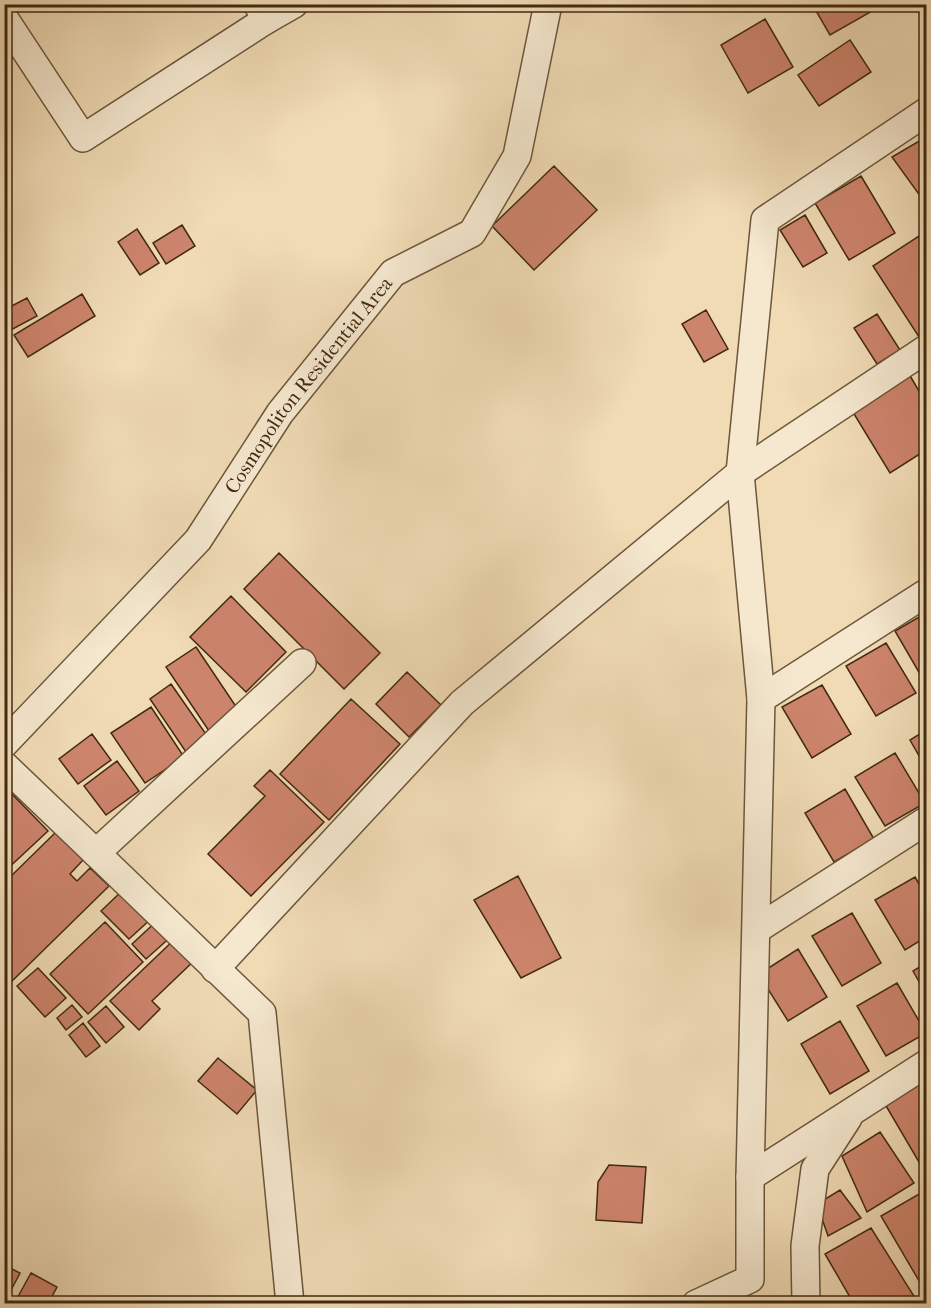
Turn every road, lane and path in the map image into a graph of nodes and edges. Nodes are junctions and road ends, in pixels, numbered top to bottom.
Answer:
1 (294, 4) edge
2 (548, 4) edge
3 (262, 12) edge
4 (4, 18) edge
5 (927, 112) edge
6 (927, 349) edge
7 (740, 473) junction
8 (927, 593) edge
9 (302, 663) dead end
10 (761, 699) junction
11 (4, 744) edge
12 (4, 765) edge
13 (927, 821) edge
14 (96, 853) junction
15 (757, 929) junction
16 (215, 969) junction
17 (927, 1064) edge
18 (852, 1112) junction
19 (750, 1177) junction
20 (290, 1304) edge
21 (696, 1304) edge
22 (806, 1304) edge

1 - 3 street
2 - 11 street, Cosmopoliton Residential Area
3 - 4 street
5 - 7 street
6 - 7 street
7 - 10 street
7 - 16 street
8 - 10 street
9 - 14 street
10 - 15 street
12 - 14 street
13 - 15 street
14 - 16 street
15 - 19 street
16 - 20 street
17 - 18 street
18 - 19 street
18 - 22 street
19 - 21 street

